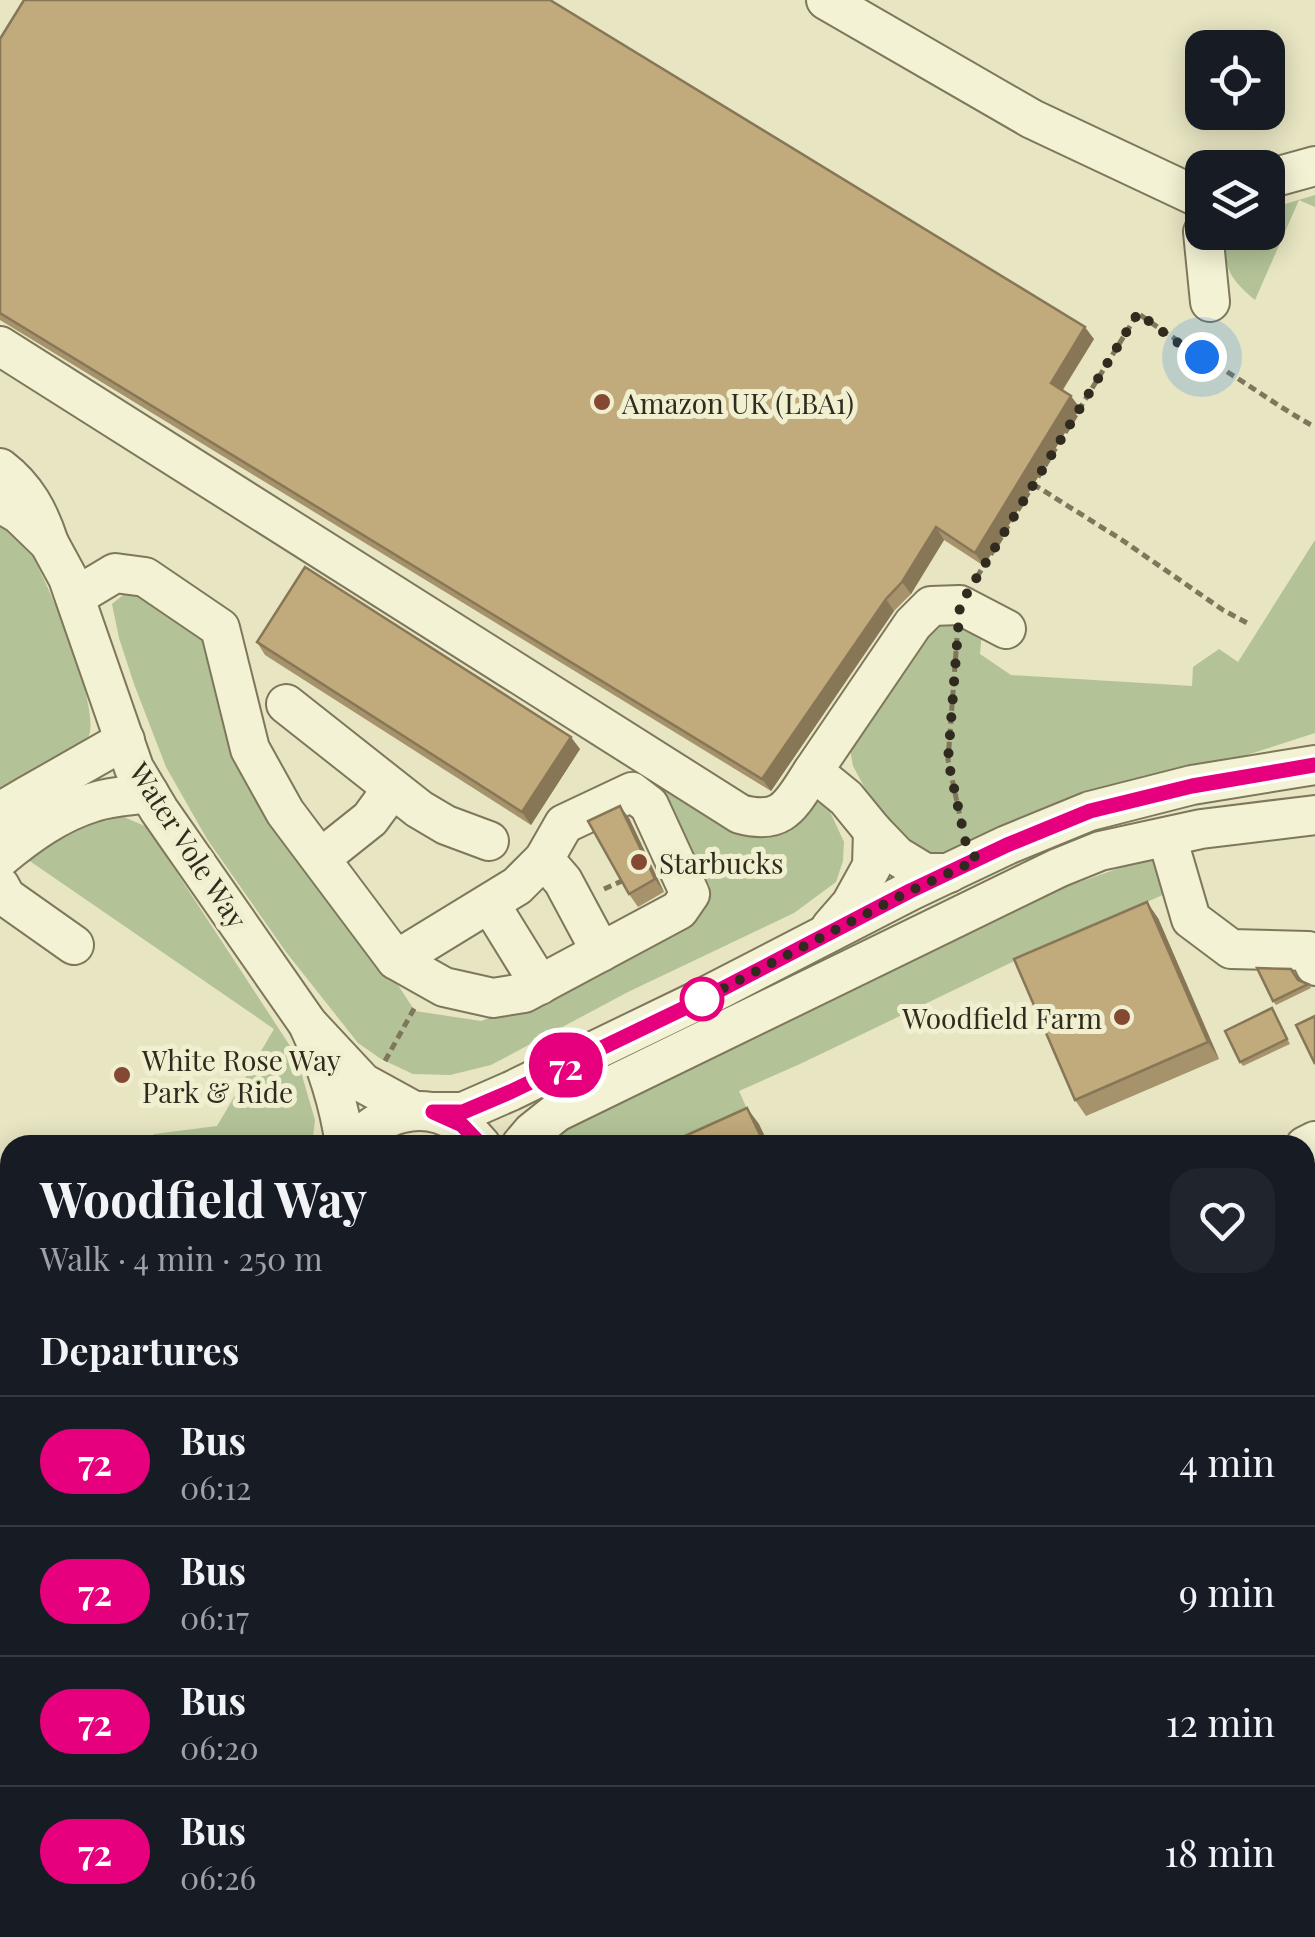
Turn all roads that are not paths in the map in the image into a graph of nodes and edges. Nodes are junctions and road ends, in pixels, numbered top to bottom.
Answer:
1 (826, 0) edge
2 (1315, 166) edge
3 (1285, 174) edge
4 (1185, 203) edge
5 (1205, 250) edge
6 (1210, 302) dead end
7 (0, 346) edge
8 (0, 468) edge
9 (0, 503) edge
10 (49, 543) junction
11 (75, 597) junction
12 (1006, 629) dead end
13 (286, 704) dead end
14 (124, 740) junction
15 (1315, 765) edge
16 (813, 771) junction
17 (392, 789) junction
18 (149, 793) junction
19 (0, 815) edge
20 (1315, 815) edge
21 (873, 831) junction
22 (1167, 836) junction
23 (489, 841) dead end
24 (0, 858) edge
25 (321, 858) junction
26 (544, 859) junction
27 (963, 866) junction
28 (0, 886) edge
29 (490, 904) junction
30 (822, 936) junction
31 (74, 945) dead end
32 (601, 952) junction
33 (396, 960) junction
34 (1315, 966) edge
35 (540, 985) junction
36 (308, 1024) junction
37 (424, 1111) junction
38 (346, 1135) edge
39 (360, 1135) edge
40 (472, 1135) edge
41 (529, 1135) edge

1 - 4 street
2 - 3 street
5 - 6 street
7 - 16 street
8 - 10 street, Water Vole Way
9 - 10 street, Water Vole Way
10 - 11 street, Water Vole Way
11 - 14 street, Water Vole Way
11 - 25 street
12 - 16 street
13 - 17 street
14 - 18 street, Water Vole Way
14 - 19 street
15 - 27 street
16 - 21 street
17 - 23 street
17 - 25 street
18 - 24 street
18 - 36 street, Water Vole Way
20 - 22 street
21 - 27 street
21 - 30 street
22 - 34 street
22 - 41 street
25 - 33 street
26 - 29 street
26 - 32 street
26 - 32 street
27 - 30 street
28 - 31 street
29 - 33 street
29 - 35 street
30 - 37 street
32 - 35 street
33 - 35 street
36 - 37 street, Water Vole Way
36 - 38 street, Water Vole Way
37 - 39 street
37 - 40 street, Water Vole Way

